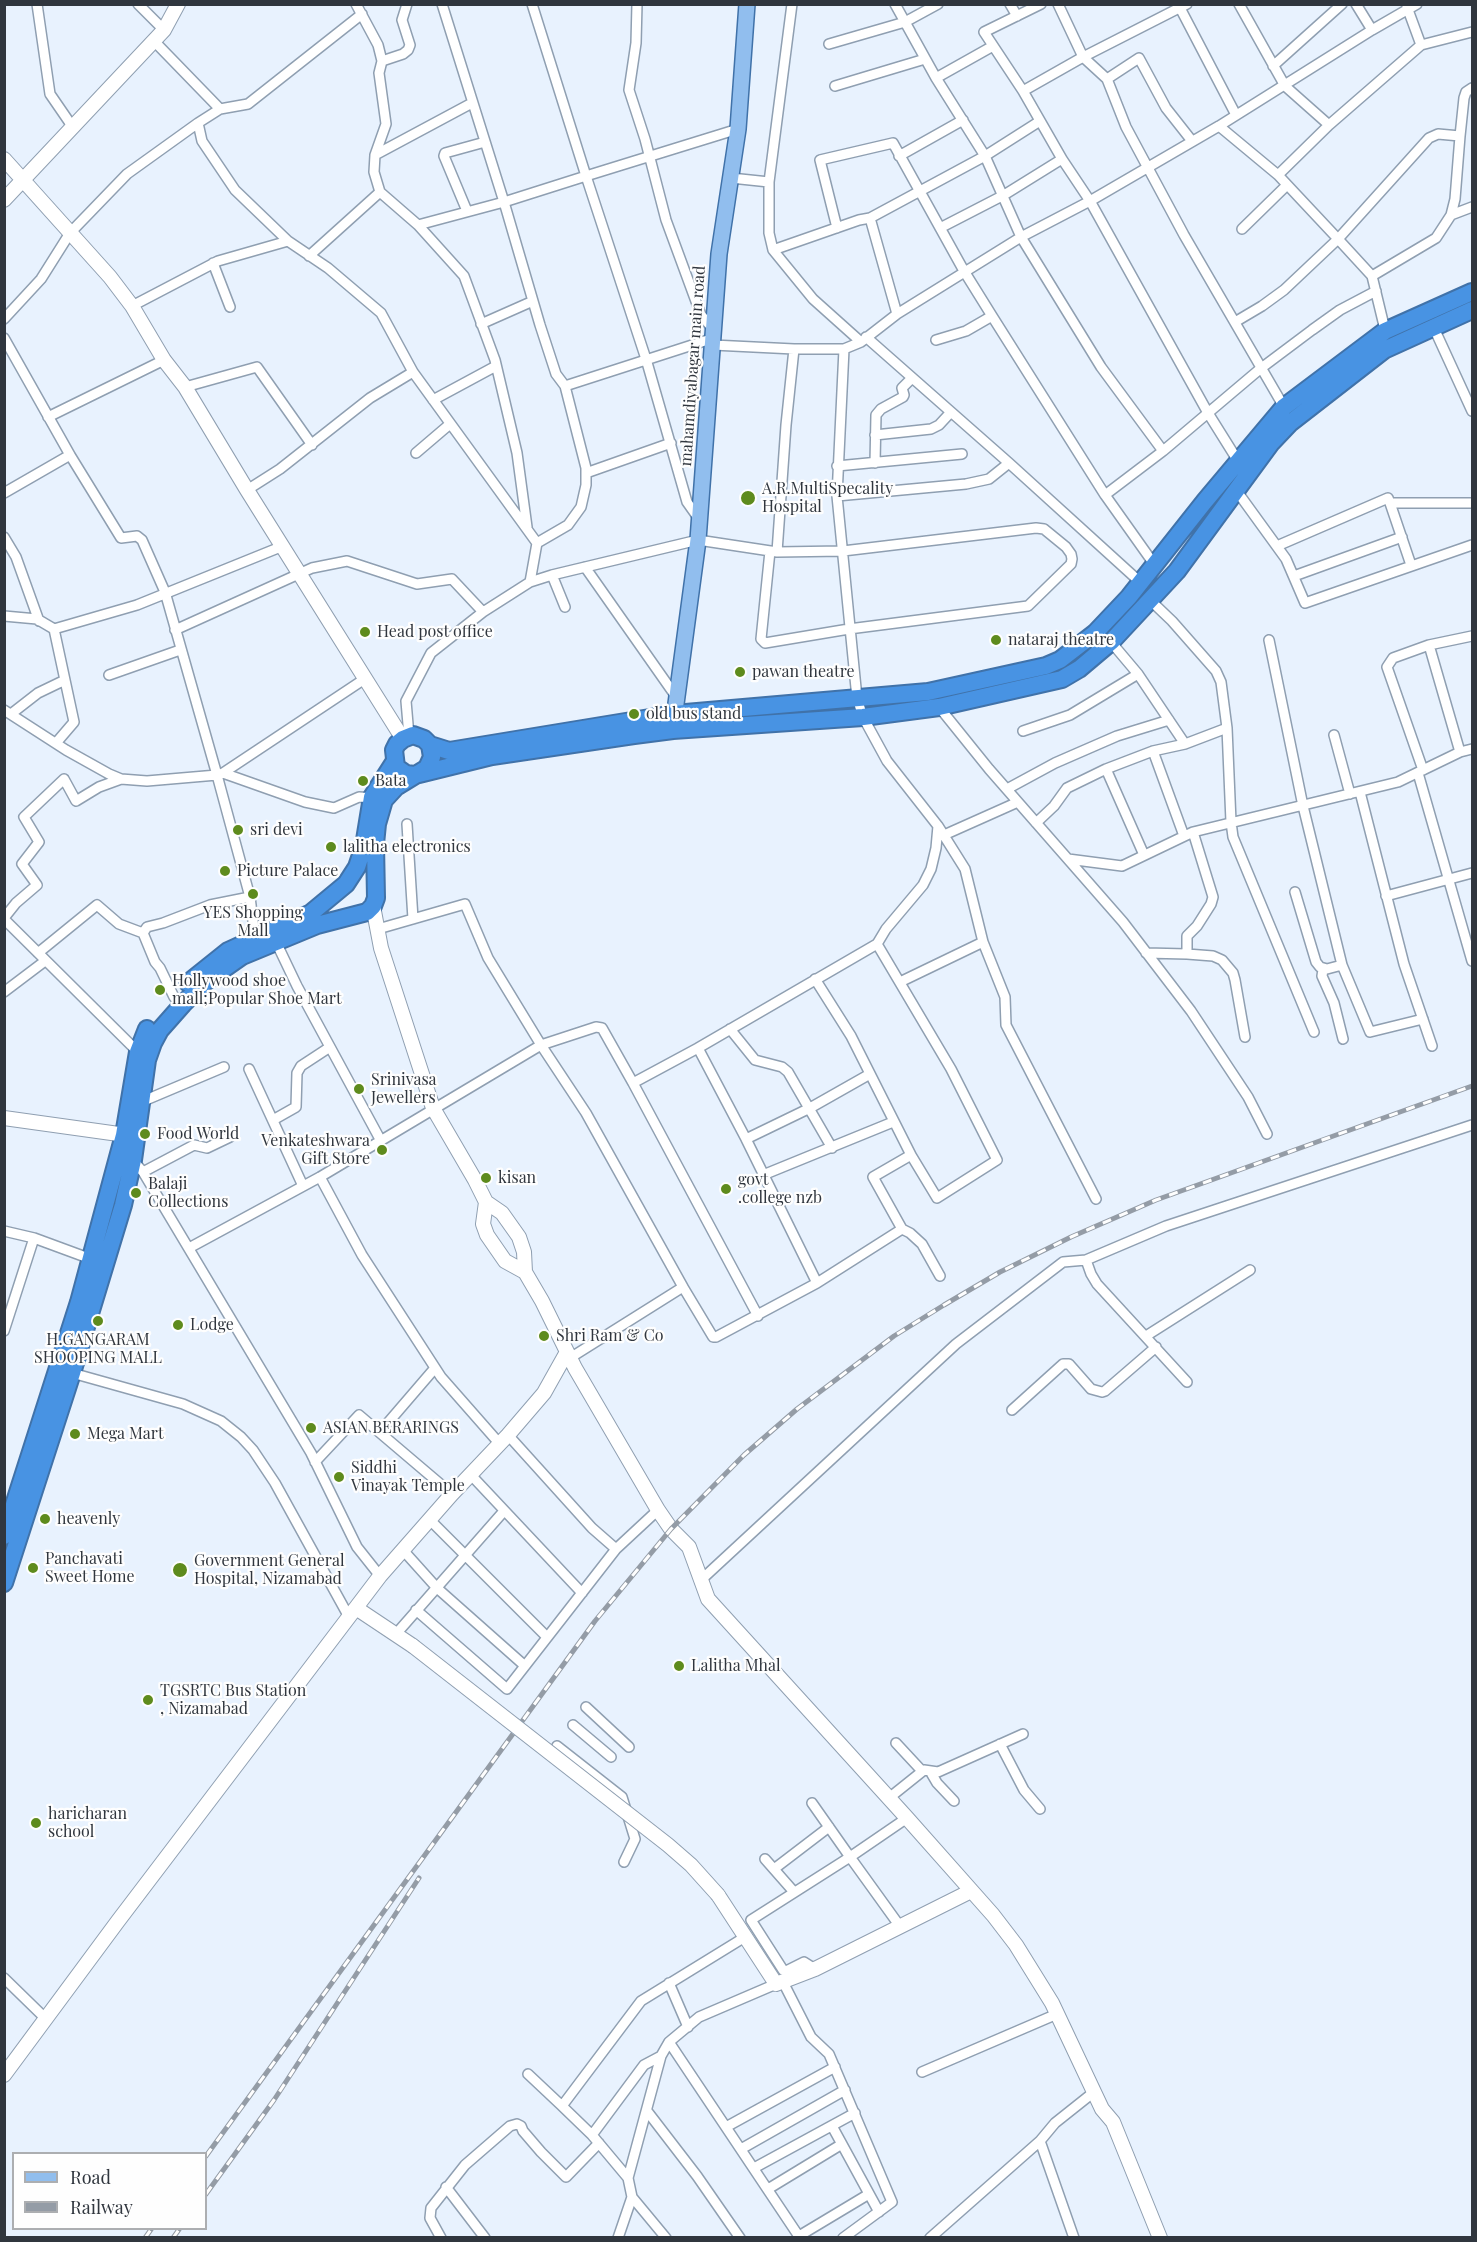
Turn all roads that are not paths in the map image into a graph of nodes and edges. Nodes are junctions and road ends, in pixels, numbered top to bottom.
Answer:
1 (37, 4) edge
2 (138, 4) edge
3 (178, 4) edge
4 (356, 4) edge
5 (406, 4) edge
6 (442, 4) edge
7 (532, 4) edge
8 (637, 4) edge
9 (747, 4) edge
10 (792, 4) edge
11 (895, 4) edge
12 (938, 4) edge
13 (1010, 4) edge
14 (1041, 4) edge
15 (1058, 4) edge
16 (1239, 4) edge
17 (1342, 4) edge
18 (1356, 4) edge
19 (1418, 4) edge
20 (1182, 6) edge
21 (1407, 8) edge
22 (362, 15) junction
23 (1017, 16) junction
24 (905, 22) junction
25 (164, 30) junction
26 (1372, 30) junction
27 (1473, 32) edge
28 (154, 41) junction
29 (829, 44) dead end
30 (993, 45) junction
31 (1421, 45) junction
32 (1083, 57) junction
33 (925, 59) junction
34 (382, 61) junction
35 (1273, 66) junction
36 (936, 78) junction
37 (1107, 79) junction
38 (835, 86) dead end
39 (1285, 86) junction
40 (1473, 88) edge
41 (1023, 91) junction
42 (472, 103) junction
43 (220, 109) junction
44 (1236, 115) junction
45 (963, 120) junction
46 (1040, 121) junction
47 (198, 123) junction
48 (1329, 125) junction
49 (72, 126) junction
50 (1219, 126) junction
51 (738, 129) junction
52 (1460, 136) junction
53 (1192, 141) junction
54 (485, 142) junction
55 (375, 155) junction
56 (899, 156) junction
57 (985, 156) junction
58 (650, 157) junction
59 (4, 159) edge
60 (1062, 159) junction
61 (1149, 167) junction
62 (1278, 175) junction
63 (586, 176) junction
64 (731, 178) junction
65 (24, 180) junction
66 (769, 182) junction
67 (1287, 185) junction
68 (920, 191) junction
69 (380, 192) junction
70 (1004, 195) junction
71 (4, 200) edge
72 (1090, 201) junction
73 (504, 202) junction
74 (1473, 207) edge
75 (467, 212) junction
76 (1452, 215) junction
77 (870, 218) junction
78 (418, 225) junction
79 (837, 228) junction
80 (940, 228) junction
81 (1242, 229) dead end
82 (70, 233) junction
83 (1021, 237) junction
84 (1338, 239) junction
85 (288, 241) junction
86 (773, 250) junction
87 (309, 256) junction
88 (213, 263) junction
89 (964, 271) junction
90 (1372, 276) junction
91 (1376, 291) junction
92 (1473, 292) edge
93 (533, 301) junction
94 (132, 306) junction
95 (230, 307) dead end
96 (1473, 310) edge
97 (897, 314) junction
98 (992, 316) junction
99 (4, 319) edge
100 (1235, 322) junction
101 (481, 324) junction
102 (1433, 326) junction
103 (4, 338) edge
104 (714, 338) junction
105 (863, 339) junction
106 (936, 339) dead end
107 (1388, 339) junction
108 (794, 349) junction
109 (844, 349) junction
110 (646, 359) junction
111 (164, 360) junction
112 (496, 366) junction
113 (1260, 369) junction
114 (413, 372) junction
115 (912, 378) junction
116 (564, 386) junction
117 (185, 387) junction
118 (433, 400) junction
119 (1284, 407) junction
120 (1473, 411) edge
121 (951, 412) junction
122 (1208, 413) junction
123 (48, 417) junction
124 (450, 424) junction
125 (875, 435) junction
126 (671, 443) junction
127 (312, 445) junction
128 (1163, 451) junction
129 (416, 453) dead end
130 (962, 454) dead end
131 (70, 455) junction
132 (1238, 460) junction
133 (876, 463) junction
134 (1009, 463) junction
135 (837, 466) junction
136 (586, 473) junction
137 (247, 490) junction
138 (1236, 490) junction
139 (4, 493) edge
140 (1104, 495) junction
141 (837, 496) junction
142 (1390, 503) junction
143 (1471, 503) edge
144 (699, 519) junction
145 (527, 530) junction
146 (4, 537) edge
147 (1402, 537) junction
148 (698, 540) junction
149 (537, 543) junction
150 (1473, 545) edge
151 (283, 546) junction
152 (1277, 546) junction
153 (774, 551) junction
154 (843, 551) junction
155 (1154, 564) junction
156 (1412, 565) junction
157 (585, 567) junction
158 (300, 573) junction
159 (552, 575) junction
160 (1294, 576) junction
161 (530, 582) junction
162 (1140, 582) junction
163 (165, 592) junction
164 (1150, 600) junction
165 (565, 607) dead end
166 (483, 612) junction
167 (4, 616) edge
168 (39, 621) junction
169 (54, 629) junction
170 (849, 629) junction
171 (176, 630) junction
172 (1473, 636) edge
173 (1269, 640) dead end
174 (1111, 642) junction
175 (1428, 645) junction
176 (180, 650) junction
177 (1138, 674) junction
178 (109, 675) dead end
179 (366, 678) junction
180 (65, 680) junction
181 (857, 698) junction
182 (939, 707) junction
183 (8, 712) edge
184 (675, 714) junction
185 (863, 717) junction
186 (1169, 720) junction
187 (1227, 728) junction
188 (1023, 731) dead end
189 (1334, 735) dead end
190 (406, 737) junction
191 (56, 743) junction
192 (1185, 744) junction
193 (430, 745) junction
194 (1473, 749) edge
195 (1153, 752) junction
196 (1460, 752) junction
197 (395, 761) junction
198 (1106, 769) junction
199 (1420, 772) junction
200 (220, 774) junction
201 (417, 775) junction
202 (121, 779) junction
203 (1007, 789) junction
204 (1360, 792) junction
205 (1350, 794) junction
206 (378, 799) junction
207 (1018, 802) junction
208 (1303, 806) junction
209 (1231, 822) junction
210 (1036, 823) junction
211 (407, 824) dead end
212 (938, 826) junction
213 (1189, 834) junction
214 (944, 835) junction
215 (1144, 855) junction
216 (1068, 859) junction
217 (1473, 873) edge
218 (1449, 879) junction
219 (346, 884) junction
220 (1294, 892) dead end
221 (1386, 896) junction
222 (250, 897) junction
223 (374, 898) junction
224 (355, 914) junction
225 (4, 919) edge
226 (413, 919) junction
227 (378, 929) junction
228 (143, 933) junction
229 (255, 937) junction
230 (276, 942) junction
231 (983, 942) junction
232 (877, 944) junction
233 (38, 953) junction
234 (1146, 953) junction
235 (1187, 954) junction
236 (45, 961) junction
237 (1473, 961) edge
238 (1342, 965) junction
239 (1323, 969) junction
240 (815, 979) junction
241 (900, 982) junction
242 (4, 992) edge
243 (174, 997) junction
244 (1423, 1019) junction
245 (730, 1029) junction
246 (1314, 1032) dead end
247 (1245, 1037) dead end
248 (1343, 1039) dead end
249 (541, 1045) junction
250 (1432, 1046) dead end
251 (330, 1047) junction
252 (698, 1048) junction
253 (138, 1052) junction
254 (224, 1068) dead end
255 (249, 1069) dead end
256 (870, 1074) junction
257 (633, 1083) junction
258 (141, 1102) junction
259 (433, 1108) junction
260 (810, 1108) junction
261 (4, 1118) edge
262 (273, 1120) junction
263 (893, 1122) junction
264 (1473, 1125) edge
265 (1267, 1134) dead end
266 (230, 1137) dead end
267 (746, 1139) junction
268 (127, 1140) junction
269 (381, 1141) junction
270 (832, 1148) junction
271 (911, 1155) junction
272 (138, 1166) junction
273 (763, 1175) junction
274 (320, 1177) junction
275 (303, 1186) junction
276 (1096, 1199) dead end
277 (486, 1202) junction
278 (902, 1228) junction
279 (4, 1231) edge
280 (34, 1238) junction
281 (189, 1248) junction
282 (91, 1259) junction
283 (1086, 1260) junction
284 (1250, 1270) dead end
285 (525, 1272) junction
286 (940, 1276) dead end
287 (817, 1283) junction
288 (683, 1287) junction
289 (8, 1305) edge
290 (758, 1316) junction
291 (4, 1330) edge
292 (1146, 1336) junction
293 (1156, 1347) junction
294 (569, 1355) junction
295 (435, 1368) junction
296 (72, 1373) junction
297 (1187, 1382) dead end
298 (1012, 1410) dead end
299 (380, 1432) junction
300 (504, 1439) junction
301 (315, 1462) junction
302 (471, 1475) junction
303 (452, 1494) junction
304 (10, 1503) edge
305 (658, 1510) junction
306 (504, 1511) junction
307 (429, 1519) junction
308 (4, 1536) edge
309 (402, 1549) junction
310 (616, 1550) junction
311 (465, 1555) junction
312 (380, 1576) junction
313 (701, 1580) junction
314 (4, 1583) edge
315 (437, 1588) junction
316 (582, 1593) junction
317 (416, 1610) junction
318 (353, 1612) junction
319 (396, 1634) junction
320 (547, 1636) junction
321 (525, 1666) junction
322 (586, 1707) dead end
323 (573, 1725) dead end
324 (1023, 1734) dead end
325 (896, 1743) dead end
326 (1000, 1744) junction
327 (557, 1746) dead end
328 (629, 1747) dead end
329 (611, 1757) dead end
330 (926, 1771) junction
331 (889, 1798) junction
332 (954, 1801) dead end
333 (812, 1803) dead end
334 (1040, 1809) dead end
335 (907, 1818) junction
336 (829, 1827) junction
337 (850, 1857) junction
338 (765, 1859) dead end
339 (624, 1862) dead end
340 (774, 1869) junction
341 (970, 1891) junction
342 (794, 1892) junction
343 (899, 1925) junction
344 (745, 1937) junction
345 (815, 1969) junction
346 (4, 1978) edge
347 (669, 1983) junction
348 (779, 1983) junction
349 (1057, 2014) junction
350 (45, 2018) junction
351 (688, 2027) junction
352 (669, 2042) junction
353 (661, 2056) junction
354 (835, 2067) junction
355 (922, 2072) dead end
356 (528, 2074) dead end
357 (4, 2075) edge
358 (845, 2090) junction
359 (1094, 2092) junction
360 (562, 2106) junction
361 (647, 2111) junction
362 (855, 2113) junction
363 (832, 2126) junction
364 (726, 2127) junction
365 (592, 2135) junction
366 (1040, 2141) junction
367 (599, 2144) junction
368 (842, 2144) junction
369 (741, 2149) junction
370 (754, 2169) junction
371 (628, 2178) junction
372 (446, 2187) junction
373 (768, 2189) junction
374 (869, 2194) junction
375 (632, 2197) junction
376 (879, 2212) junction
377 (800, 2237) edge
378 (441, 2238) edge
379 (485, 2238) edge
380 (618, 2238) edge
381 (666, 2238) edge
382 (740, 2238) edge
383 (843, 2238) edge
384 (930, 2238) edge
385 (1074, 2238) edge
386 (1160, 2238) edge

1 - 49 street
2 - 25 street
3 - 25 main road
4 - 22 street
5 - 34 street
6 - 42 street
7 - 63 street
8 - 58 street
9 - 51 main road, mahamdiyabagar main road
10 - 66 street
11 - 24 street
12 - 24 street
13 - 23 street
14 - 23 street
15 - 32 street
16 - 35 street
17 - 35 street
18 - 26 street
19 - 21 street
20 - 32 street
20 - 44 street
21 - 26 street
21 - 31 street
22 - 34 street
22 - 43 street
23 - 30 street
24 - 29 street
24 - 33 street
25 - 28 main road
26 - 39 street
27 - 31 street
28 - 43 street
28 - 49 main road
30 - 36 street
30 - 41 street
31 - 48 street
32 - 37 street
32 - 41 street
33 - 36 street
33 - 38 street
34 - 55 street
35 - 39 street
36 - 45 street
37 - 53 street
37 - 61 street
39 - 44 street
39 - 48 street
40 - 52 street
41 - 46 street
42 - 54 street
42 - 55 street
43 - 47 street
44 - 50 street
45 - 56 street
45 - 57 street
46 - 57 street
46 - 60 street
47 - 82 street
47 - 85 street
48 - 62 street
49 - 65 main road
50 - 53 street
50 - 62 street
51 - 58 street
51 - 64 main road, mahamdiyabagar main road
52 - 76 street
52 - 84 street
53 - 61 street
54 - 73 street
54 - 75 street
55 - 69 street
56 - 68 street
56 - 79 street
57 - 68 street
57 - 70 street
58 - 63 street
58 - 104 street
59 - 65 main road
60 - 70 street
60 - 72 street
61 - 72 street
61 - 100 street
62 - 67 street
63 - 73 street
63 - 110 street
64 - 66 street
64 - 104 main road, mahamdiyabagar main road
65 - 71 main road
65 - 82 main road
66 - 86 street
67 - 81 street
67 - 84 street
68 - 77 street
68 - 80 street
69 - 78 street
69 - 87 street
70 - 80 street
70 - 83 street
72 - 83 street
72 - 122 street
73 - 75 street
73 - 93 street
74 - 76 street
75 - 78 street
76 - 90 street
77 - 79 street
77 - 97 street
78 - 101 street
79 - 86 street
80 - 89 street
82 - 94 main road
82 - 99 street
83 - 89 street
83 - 128 street
84 - 90 street
84 - 100 street
85 - 87 street
85 - 88 street
86 - 105 street
87 - 114 street
88 - 94 street
88 - 95 street
89 - 97 street
89 - 98 street
90 - 91 street
91 - 107 street
91 - 113 street
92 - 107 highway
93 - 101 street
93 - 116 street
94 - 111 main road
96 - 102 highway
97 - 105 street
98 - 106 street
98 - 140 street
100 - 113 street
101 - 112 street
102 - 107 highway
102 - 120 street
103 - 123 street
104 - 108 street
104 - 110 street
104 - 144 main road, mahamdiyabagar main road
105 - 109 street
105 - 115 street
107 - 119 highway
107 - 138 highway
108 - 109 street
108 - 153 street
109 - 135 street
110 - 116 street
110 - 126 street
111 - 117 main road
111 - 123 street
112 - 118 street
112 - 145 street
113 - 119 street
113 - 122 street
114 - 118 street
114 - 127 street
115 - 121 street
115 - 125 street
116 - 136 street
117 - 127 street
117 - 137 main road
118 - 124 street
119 - 132 highway
121 - 125 street
121 - 134 street
122 - 128 street
122 - 132 street
123 - 131 street
124 - 129 street
124 - 145 street
125 - 133 street
126 - 136 street
126 - 144 street
127 - 137 street
128 - 140 street
130 - 133 street
131 - 139 street
131 - 163 street
132 - 155 highway
133 - 135 street
134 - 141 street
134 - 162 street
135 - 141 street
136 - 149 street
137 - 151 main road
138 - 152 street
138 - 164 highway
140 - 155 street
141 - 154 street
142 - 143 street
142 - 147 street
142 - 152 street
144 - 148 main road, mahamdiyabagar main road
145 - 149 street
146 - 168 street
147 - 156 street
147 - 160 street
148 - 153 street
148 - 157 street
148 - 184 main road, mahamdiyabagar main road
149 - 161 street
150 - 156 street
151 - 158 main road
151 - 163 street
152 - 160 street
153 - 154 street
153 - 170 street
154 - 170 street
154 - 170 street
155 - 162 highway
156 - 160 street
157 - 159 street
157 - 184 street
158 - 166 street
158 - 171 street
158 - 179 main road
159 - 161 street
159 - 165 street
161 - 166 street
162 - 181 highway
163 - 169 street
163 - 171 street
164 - 174 highway
164 - 187 street
166 - 190 street
167 - 168 street
168 - 169 street
169 - 180 street
170 - 181 street
171 - 176 street
172 - 175 street
173 - 208 street
174 - 177 street
174 - 182 highway
175 - 196 street
175 - 199 street
176 - 178 street
176 - 200 street
177 - 186 street
177 - 188 street
179 - 190 main road
179 - 200 street
180 - 183 street
180 - 191 street
181 - 184 highway
181 - 185 street
182 - 185 highway
182 - 203 street
183 - 191 street
184 - 185 highway
184 - 193 highway
184 - 201 highway
185 - 212 street
186 - 192 street
186 - 203 street
187 - 192 street
187 - 209 street
189 - 205 street
190 - 193 highway
190 - 197 highway
191 - 202 street
192 - 195 street
193 - 201 highway
194 - 196 street
195 - 198 street
195 - 213 street
196 - 199 street
197 - 201 highway
197 - 206 highway
198 - 210 street
198 - 215 street
199 - 204 street
199 - 218 street
200 - 202 street
200 - 206 street
200 - 222 street
201 - 206 highway
202 - 225 street
203 - 207 street
204 - 205 street
204 - 221 street
205 - 208 street
206 - 219 highway
206 - 223 highway
207 - 210 street
207 - 214 street
208 - 209 street
208 - 238 street
209 - 213 street
209 - 246 street
210 - 216 street
211 - 226 street
212 - 214 street
212 - 232 street
213 - 215 street
213 - 235 street
214 - 231 street
215 - 216 street
216 - 234 street
217 - 218 street
218 - 221 street
218 - 237 street
219 - 223 highway
219 - 224 highway
219 - 229 highway
220 - 239 street
221 - 244 street
222 - 228 street
222 - 229 street
223 - 224 highway
223 - 227 main road
224 - 230 highway
225 - 233 street
226 - 227 street
226 - 249 street
227 - 259 main road
228 - 233 street
228 - 243 street
229 - 243 highway
230 - 251 street
230 - 258 highway
231 - 241 street
231 - 276 street
232 - 240 street
232 - 241 street
233 - 236 street
234 - 235 street
234 - 265 street
235 - 247 street
236 - 242 street
236 - 253 street
238 - 239 street
238 - 244 street
239 - 248 street
240 - 245 street
240 - 256 street
241 - 271 street
243 - 253 highway
244 - 250 street
245 - 252 street
245 - 260 street
249 - 257 street
249 - 259 street
249 - 288 street
251 - 262 street
251 - 269 street
252 - 257 street
252 - 267 street
253 - 268 highway
254 - 258 street
255 - 262 street
256 - 260 street
256 - 263 street
257 - 290 street
258 - 268 highway
259 - 269 street
259 - 277 main road
260 - 267 street
260 - 270 street
261 - 268 main road
262 - 275 street
263 - 270 street
263 - 271 street
264 - 283 street
266 - 272 street
267 - 273 street
268 - 272 highway
268 - 282 highway
269 - 274 street
270 - 273 street
271 - 278 street
272 - 281 street
272 - 296 highway
273 - 287 street
274 - 275 street
274 - 295 street
275 - 281 street
277 - 285 main road
277 - 285 main road
278 - 286 street
278 - 287 street
279 - 280 street
280 - 282 street
280 - 289 street
281 - 301 street
282 - 304 highway
283 - 292 street
283 - 313 street
284 - 292 street
285 - 294 main road
287 - 290 street
288 - 290 street
288 - 294 street
289 - 291 street
292 - 293 street
293 - 297 street
293 - 298 street
294 - 300 main road
294 - 305 main road
295 - 299 street
295 - 300 street
296 - 314 highway
296 - 318 street
299 - 301 street
299 - 303 street
300 - 302 main road
300 - 310 street
301 - 312 street
302 - 303 main road
302 - 306 street
303 - 307 main road
304 - 308 highway
305 - 310 street
305 - 313 main road
306 - 311 street
306 - 316 street
307 - 309 main road
307 - 311 street
309 - 312 main road
309 - 315 street
310 - 316 street
311 - 315 street
311 - 320 street
312 - 318 main road
313 - 331 main road
315 - 317 street
315 - 321 street
316 - 320 street
317 - 319 street
317 - 321 street
318 - 319 main road
318 - 350 main road
319 - 344 main road, bridge
320 - 321 street
322 - 328 street
323 - 329 street
324 - 326 street
325 - 330 street
326 - 330 street
326 - 334 street
327 - 339 street
330 - 331 street
330 - 332 street
331 - 335 main road
333 - 336 street
335 - 337 street
335 - 341 main road
336 - 337 street
336 - 340 street
337 - 342 street
337 - 343 street
338 - 340 street
340 - 342 street
341 - 343 main road
341 - 349 main road
342 - 345 street
343 - 345 main road
344 - 347 street
344 - 348 main road
345 - 348 main road
346 - 350 street
347 - 351 street
347 - 360 street
348 - 351 street
348 - 354 street
349 - 355 street
349 - 359 main road
350 - 357 main road
351 - 352 street
352 - 353 street
352 - 364 street
353 - 361 street
353 - 365 street
354 - 358 street
354 - 364 street
356 - 360 street
358 - 362 street
358 - 369 street
359 - 366 street
359 - 386 main road
360 - 365 street
361 - 371 street
361 - 382 street
362 - 363 street
362 - 376 street
363 - 368 street
363 - 370 street
364 - 369 street
365 - 367 street
366 - 384 street
366 - 385 street
367 - 371 street
367 - 372 street
368 - 373 street
368 - 374 street
369 - 370 street
370 - 373 street
371 - 375 street
372 - 378 street
372 - 379 street
373 - 377 street
374 - 376 street
374 - 377 street
375 - 380 street
375 - 381 street
376 - 383 street

